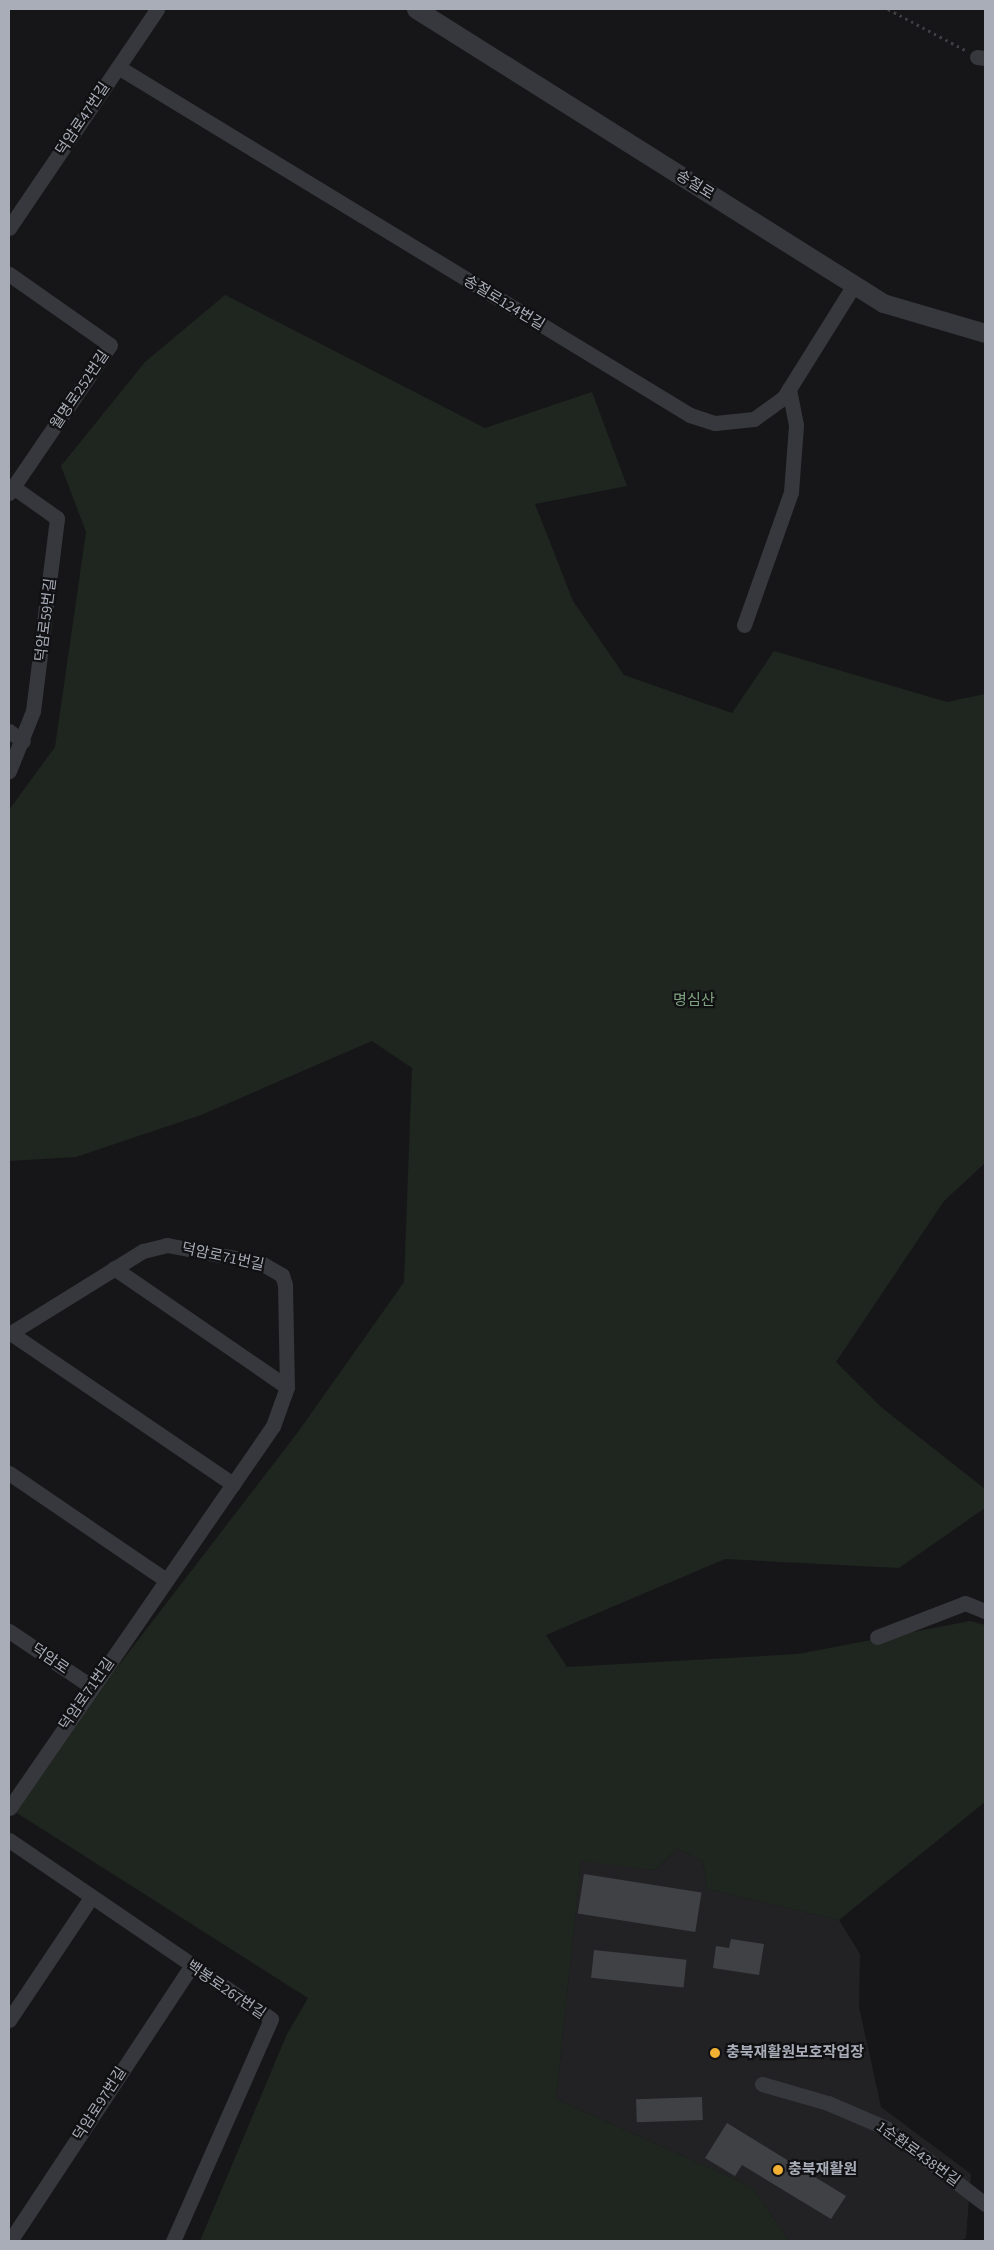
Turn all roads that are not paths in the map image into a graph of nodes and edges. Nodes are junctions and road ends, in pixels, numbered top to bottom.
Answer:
1 (157, 9) edge
2 (416, 9) edge
3 (118, 67) junction
4 (9, 228) edge
5 (9, 274) edge
6 (854, 285) junction
7 (985, 333) edge
8 (789, 389) junction
9 (11, 490) edge
10 (744, 625) dead end
11 (9, 731) edge
12 (23, 741) junction
13 (9, 771) edge
14 (114, 1268) junction
15 (9, 1333) edge
16 (287, 1387) junction
17 (9, 1473) edge
18 (233, 1484) junction
19 (166, 1580) junction
20 (985, 1611) edge
21 (9, 1631) edge
22 (877, 1637) dead end
23 (92, 1687) junction
24 (9, 1808) edge
25 (9, 1840) edge
26 (90, 1899) junction
27 (191, 1967) junction
28 (9, 2020) edge
29 (762, 2084) dead end
30 (985, 2204) edge
31 (9, 2241) edge
32 (173, 2241) edge

1 - 3 street, 덕암로47번길
2 - 6 street, 송절로
3 - 4 street, 덕암로47번길
3 - 8 street, 송절로124번길
5 - 9 street, 월명로252번길
6 - 7 street, 송절로
6 - 8 street, 송절로124번길
8 - 10 street
9 - 12 street, 덕암로59번길
11 - 12 street
12 - 13 street, 덕암로59번길
14 - 15 street, 덕암로71번길
14 - 16 street
14 - 16 street, 덕암로71번길
15 - 18 street, 덕암로71번길
16 - 18 street, 덕암로71번길
17 - 19 street
18 - 19 street, 덕암로71번길
19 - 23 street, 덕암로71번길
20 - 22 street
21 - 23 street, 덕암로
23 - 24 street, 덕암로71번길
25 - 26 street, 백봉로267번길
26 - 27 street, 백봉로267번길
26 - 28 street
27 - 31 street, 덕암로97번길
27 - 32 street, 백봉로267번길
29 - 30 street, 1순환로438번길

